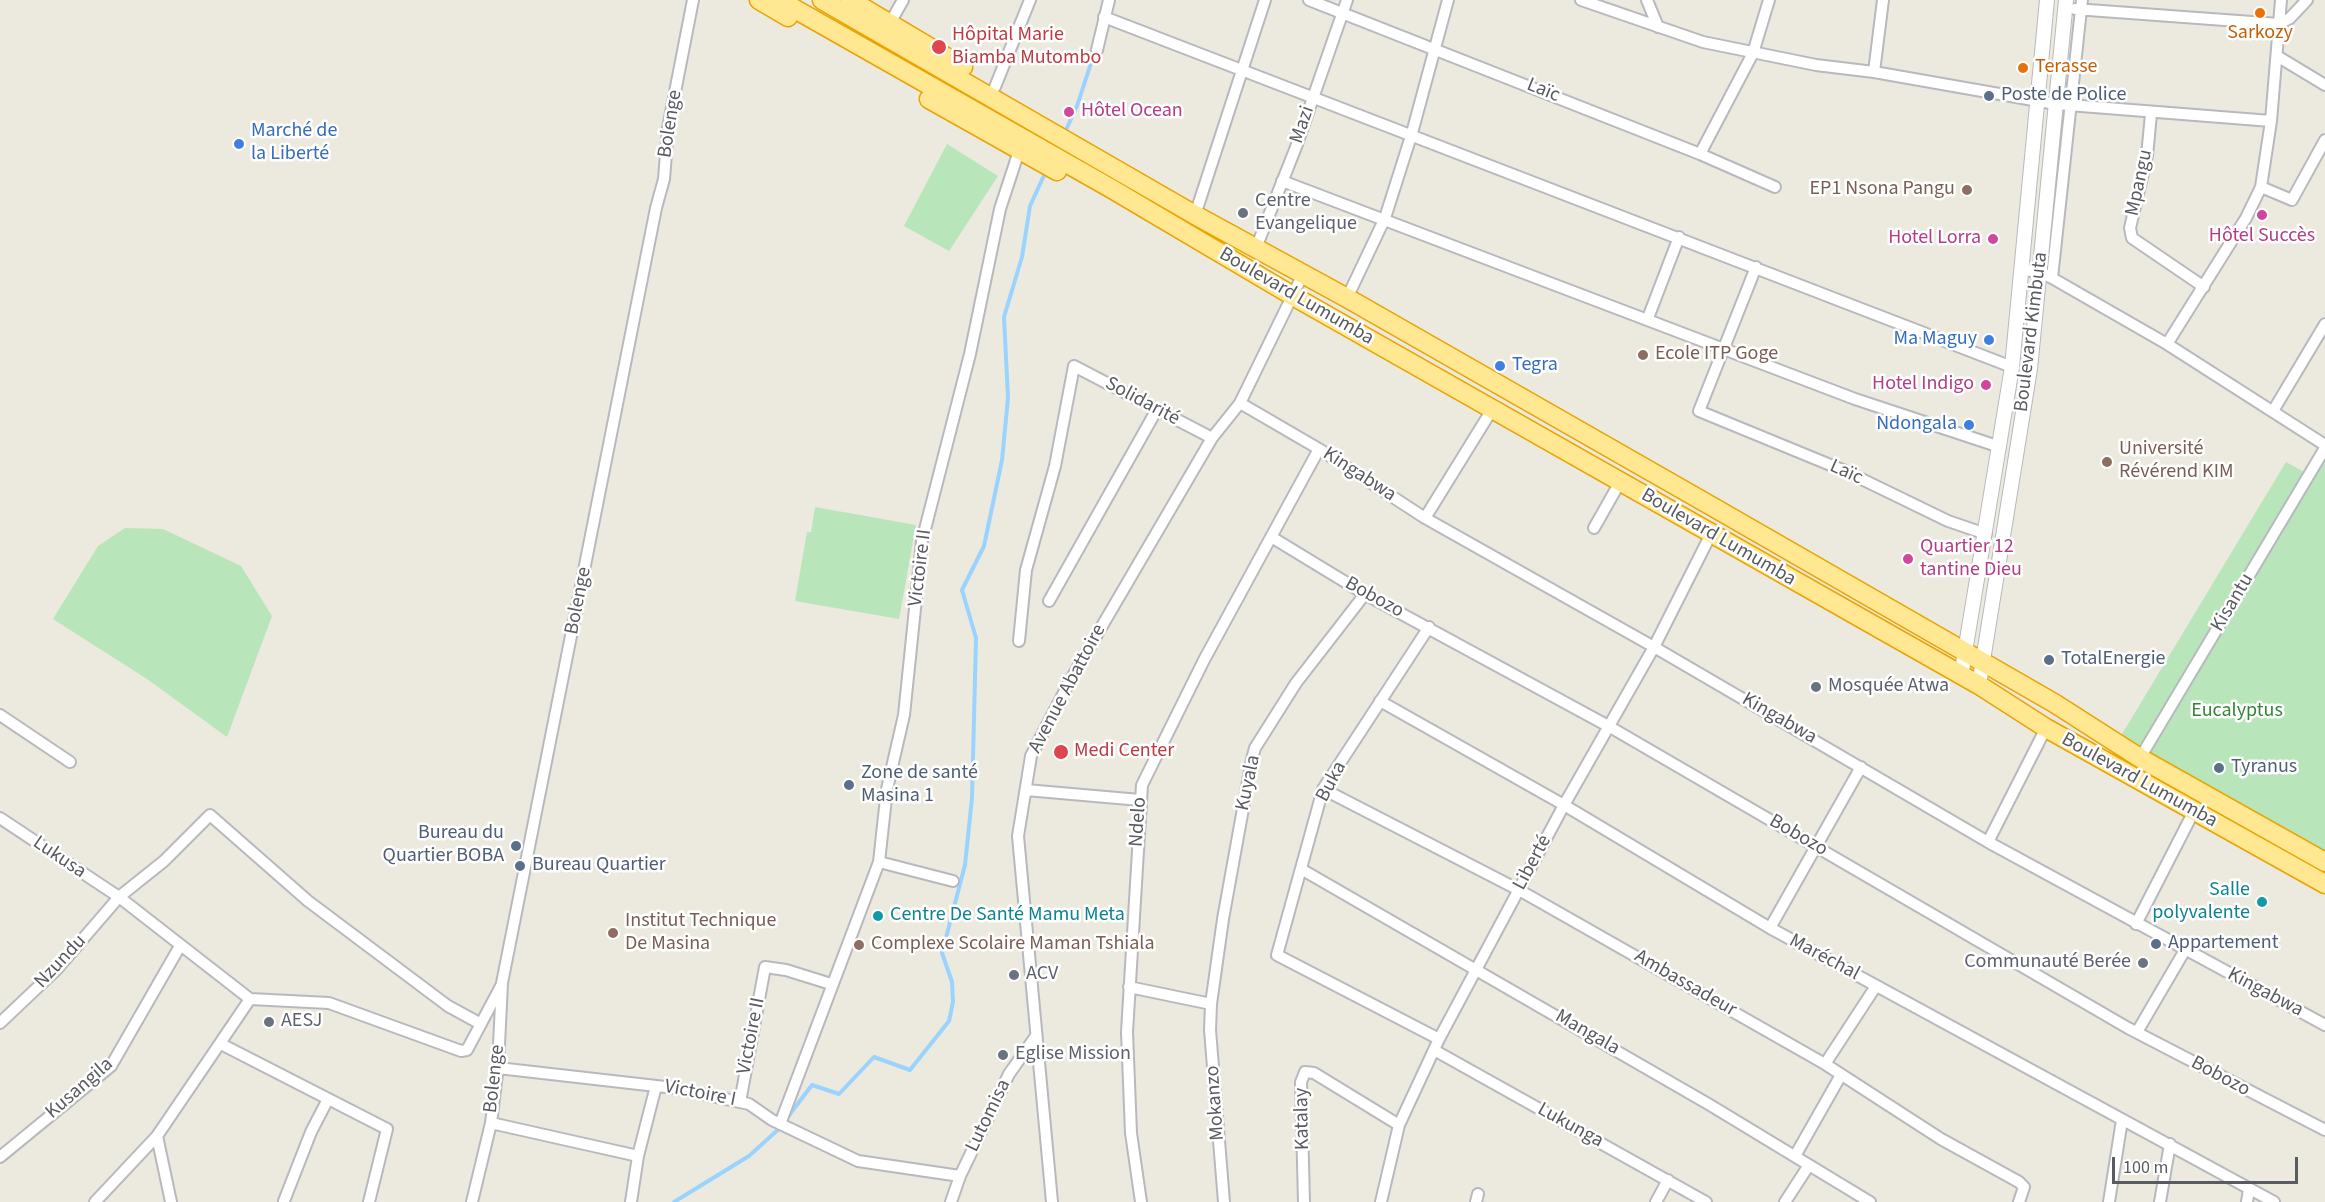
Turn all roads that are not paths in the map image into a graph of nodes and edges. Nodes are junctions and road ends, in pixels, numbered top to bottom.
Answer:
1 (693, 0) edge
2 (759, 0) edge
3 (779, 0) edge
4 (822, 0) edge
5 (850, 0) edge
6 (903, 0) edge
7 (1030, 0) edge
8 (1109, 0) edge
9 (1265, 0) edge
10 (1309, 0) edge
11 (1347, 0) edge
12 (1448, 0) edge
13 (1581, 0) edge
14 (1647, 0) edge
15 (1769, 0) edge
16 (1883, 0) edge
17 (2047, 0) edge
18 (2281, 0) edge
19 (2307, 0) edge
20 (2066, 4) edge
21 (2081, 5) edge
22 (1342, 14) junction
23 (1104, 17) junction
24 (890, 23) junction
25 (2278, 24) junction
26 (1658, 27) junction
27 (1435, 48) junction
28 (1097, 50) dead end
29 (1753, 53) junction
30 (2277, 56) junction
31 (1242, 68) junction
32 (1874, 72) junction
33 (2325, 72) edge
34 (2322, 83) edge
35 (995, 87) junction
36 (1313, 96) junction
37 (2053, 103) junction
38 (2151, 114) junction
39 (2271, 121) junction
40 (1412, 133) junction
41 (2325, 140) edge
42 (1077, 141) junction
43 (1019, 152) junction
44 (1700, 154) junction
45 (1064, 169) junction
46 (1282, 182) junction
47 (1775, 187) dead end
48 (2261, 187) junction
49 (1195, 215) junction
50 (1385, 218) junction
51 (1679, 237) junction
52 (1256, 248) junction
53 (1756, 267) junction
54 (2022, 270) junction
55 (1303, 274) junction
56 (2046, 275) junction
57 (2204, 287) junction
58 (1293, 296) junction
59 (1347, 298) junction
60 (1648, 318) junction
61 (2325, 324) edge
62 (2167, 344) junction
63 (1723, 350) junction
64 (2013, 367) junction
65 (1240, 403) junction
66 (1493, 408) junction
67 (1156, 411) junction
68 (2273, 411) junction
69 (1212, 438) junction
70 (2000, 447) junction
71 (2325, 447) edge
72 (1319, 449) junction
73 (1620, 482) junction
74 (1425, 518) junction
75 (1594, 528) dead end
76 (1711, 534) junction
77 (1986, 534) junction
78 (1273, 538) junction
79 (1365, 594) junction
80 (1049, 601) dead end
81 (1429, 627) junction
82 (1018, 641) dead end
83 (1654, 647) junction
84 (1967, 652) junction
85 (1984, 663) junction
86 (1961, 676) junction
87 (1978, 685) junction
88 (1380, 701) junction
89 (0, 715) edge
90 (1610, 727) junction
91 (2046, 728) junction
92 (2140, 758) junction
93 (70, 762) dead end
94 (1861, 767) junction
95 (1323, 789) junction
96 (1026, 790) junction
97 (1140, 800) junction
98 (1564, 805) junction
99 (2194, 812) junction
100 (0, 818) edge
101 (1988, 842) junction
102 (1816, 847) junction
103 (879, 862) junction
104 (2325, 862) edge
105 (1301, 869) junction
106 (953, 881) dead end
107 (2325, 885) edge
108 (1519, 890) junction
109 (119, 897) junction
110 (2136, 924) junction
111 (1770, 928) junction
112 (180, 946) junction
113 (2185, 950) junction
114 (1277, 955) joint
115 (1477, 969) junction
116 (502, 983) junction
117 (831, 984) junction
118 (1876, 986) junction
119 (1129, 987) junction
120 (250, 999) junction
121 (1211, 1004) junction
122 (0, 1023) edge
123 (481, 1024) junction
124 (2325, 1025) edge
125 (2137, 1032) junction
126 (1036, 1036) junction
127 (221, 1044) junction
128 (1436, 1045) junction
129 (1825, 1064) junction
130 (498, 1068) junction
131 (1841, 1075) junction
132 (656, 1086) junction
133 (327, 1101) junction
134 (740, 1102) junction
135 (2122, 1120) junction
136 (491, 1124) junction
137 (780, 1124) junction
138 (1398, 1125) junction
139 (2325, 1130) edge
140 (157, 1136) junction
141 (2170, 1144) junction
142 (638, 1156) junction
143 (1794, 1156) junction
144 (0, 1157) edge
145 (1809, 1165) junction
146 (960, 1176) junction
147 (1668, 1180) junction
148 (2249, 1189) junction
149 (99, 1200) edge
150 (284, 1201) edge
151 (171, 1202) edge
152 (369, 1202) edge
153 (472, 1202) edge
154 (631, 1202) edge
155 (951, 1202) edge
156 (1052, 1202) edge
157 (1140, 1202) edge
158 (1224, 1202) edge
159 (1304, 1202) edge
160 (1381, 1202) edge
161 (1656, 1202) edge
162 (1706, 1202) edge
163 (1785, 1202) edge
164 (1870, 1202) edge
165 (2019, 1202) edge
166 (2109, 1202) edge
167 (2160, 1202) edge
168 (2247, 1202) edge
169 (2274, 1202) edge

1 - 116 street, Bolenge
2 - 43 highway
3 - 45 highway
4 - 42 highway
5 - 24 highway
6 - 24 street
7 - 35 street
8 - 23 street
9 - 31 street
10 - 22 street, Laïc
11 - 22 street, Mazi
12 - 27 street
13 - 26 street
14 - 26 street
15 - 29 street
16 - 32 street
17 - 37 street, Boulevard Kimbuta
18 - 25 street
19 - 25 street
20 - 21 street
20 - 37 street, Boulevard Kimbuta
21 - 25 street
21 - 37 street
22 - 27 street, Laïc
22 - 36 street, Mazi
23 - 28 street
23 - 31 street
24 - 35 highway
25 - 30 street
26 - 29 street
27 - 40 street
27 - 44 street, Laïc
29 - 32 street
29 - 44 street
30 - 34 street
30 - 39 street
31 - 36 street
31 - 49 street
32 - 37 street
33 - 34 street
35 - 42 highway
36 - 40 street
36 - 46 street, Mazi
37 - 38 street
37 - 54 street, Boulevard Kimbuta
37 - 56 street, Boulevard Kimbuta
38 - 39 street
38 - 57 street, Mpangu
39 - 48 street
40 - 50 street
40 - 51 street
41 - 48 street
42 - 49 highway, Boulevard Lumumba
43 - 45 highway
43 - 103 street, Victoire II
44 - 47 street, Laïc
45 - 58 highway, Boulevard Lumumba
46 - 50 street
46 - 52 street, Mazi
48 - 57 street
49 - 52 highway, Boulevard Lumumba
50 - 59 street
50 - 60 street
51 - 53 street
51 - 60 street
52 - 55 highway, Boulevard Lumumba
53 - 63 street, Laïc
53 - 64 street
54 - 56 street
54 - 64 street, Boulevard Kimbuta
55 - 58 street, Avenue Abattoire
55 - 59 highway, Boulevard Lumumba
56 - 62 street
56 - 85 street, Boulevard Kimbuta
57 - 62 street
58 - 65 street, Avenue Abattoire
58 - 66 highway, Boulevard Lumumba
59 - 84 highway, Boulevard Lumumba
60 - 63 street
61 - 68 street
62 - 68 street
63 - 70 street
63 - 77 street, Laïc
64 - 70 street, Boulevard Kimbuta
65 - 69 street, Avenue Abattoire
65 - 72 street, Kingabwa
66 - 73 highway, Boulevard Lumumba
66 - 74 street
67 - 69 street, Solidarité
67 - 80 street
67 - 82 street, Solidarité
68 - 71 street
69 - 96 street, Avenue Abattoire
70 - 77 street, Boulevard Kimbuta
71 - 92 street, Kisantu
72 - 74 street, Kingabwa
72 - 78 street, Ndelo
73 - 75 street
73 - 76 highway, Boulevard Lumumba
74 - 83 street, Kingabwa
76 - 83 street, Liberté
76 - 86 highway, Boulevard Lumumba
77 - 84 street, Boulevard Kimbuta
78 - 79 street, Bobozo
78 - 97 street, Ndelo
79 - 81 street, Bobozo
79 - 121 street, Kuyala
81 - 88 street, Buka
81 - 90 street, Bobozo
83 - 90 street, Liberté
83 - 94 street, Kingabwa
84 - 85 highway, Boulevard Lumumba
84 - 86 street, Boulevard Kimbuta
85 - 87 street, Boulevard Kimbuta
85 - 92 highway, Boulevard Lumumba
86 - 87 highway, Boulevard Lumumba
87 - 91 highway, Boulevard Lumumba
88 - 95 street, Buka
88 - 98 street, Maréchal
89 - 93 street
90 - 98 street, Liberté
90 - 102 street, Bobozo
91 - 99 highway, Boulevard Lumumba
91 - 101 street
92 - 104 highway, Boulevard Lumumba
94 - 101 street, Kingabwa
94 - 102 street
95 - 105 street, Buka
95 - 108 street, Ambassadeur
96 - 97 street
96 - 126 street, Avenue Abattoire
97 - 119 street, Ndelo
98 - 108 street, Liberté
98 - 111 street, Maréchal
99 - 107 highway, Boulevard Lumumba
99 - 110 street
100 - 109 street, Lukusa
101 - 110 street, Kingabwa
102 - 111 street
102 - 125 street, Bobozo
103 - 106 street
103 - 117 street, Victoire II
105 - 114 street, Buka
105 - 115 street, Mangala
108 - 115 street, Liberté
108 - 129 street, Ambassadeur
109 - 112 street, Lukusa
109 - 122 street, Nzundu
109 - 123 street, Nzundu
110 - 113 street, Kingabwa
111 - 118 street, Maréchal
112 - 120 street, Lukusa
112 - 144 street, Kusangila
113 - 124 street, Kingabwa
113 - 125 street
114 - 128 street, Lukunga
115 - 128 street, Liberté
115 - 143 street, Mangala
116 - 123 street
116 - 130 street, Bolenge
117 - 134 street, Victoire II
117 - 137 street, Victoire II
118 - 129 street
118 - 135 street, Maréchal
119 - 121 street
119 - 157 street, Ndelo
120 - 123 street
120 - 127 street
121 - 158 street, Mokanzo
125 - 139 street, Bobozo
126 - 146 street, Lutomisa
126 - 156 street, Avenue Abattoire
127 - 133 street
127 - 140 street
128 - 138 street, Liberté
128 - 147 street, Lukunga
129 - 131 street, Ambassadeur
130 - 132 street, Victoire I
130 - 136 street, Bolenge
131 - 143 street
131 - 165 street, Ambassadeur
132 - 134 street, Victoire I
132 - 142 street
133 - 150 street
133 - 152 street
134 - 137 street, Victoire I
135 - 141 street, Maréchal
135 - 166 street
136 - 142 street
136 - 153 street, Bolenge
137 - 146 street, Victoire I
138 - 159 street, Katalay
138 - 160 street, Liberté
140 - 149 street
140 - 151 street
141 - 148 street, Maréchal
141 - 167 street
142 - 154 street
143 - 145 street, Mangala
145 - 163 street
145 - 164 street, Mangala
146 - 155 street, Lutomisa
147 - 161 street
147 - 162 street, Lukunga
148 - 168 street
148 - 169 street, Maréchal

